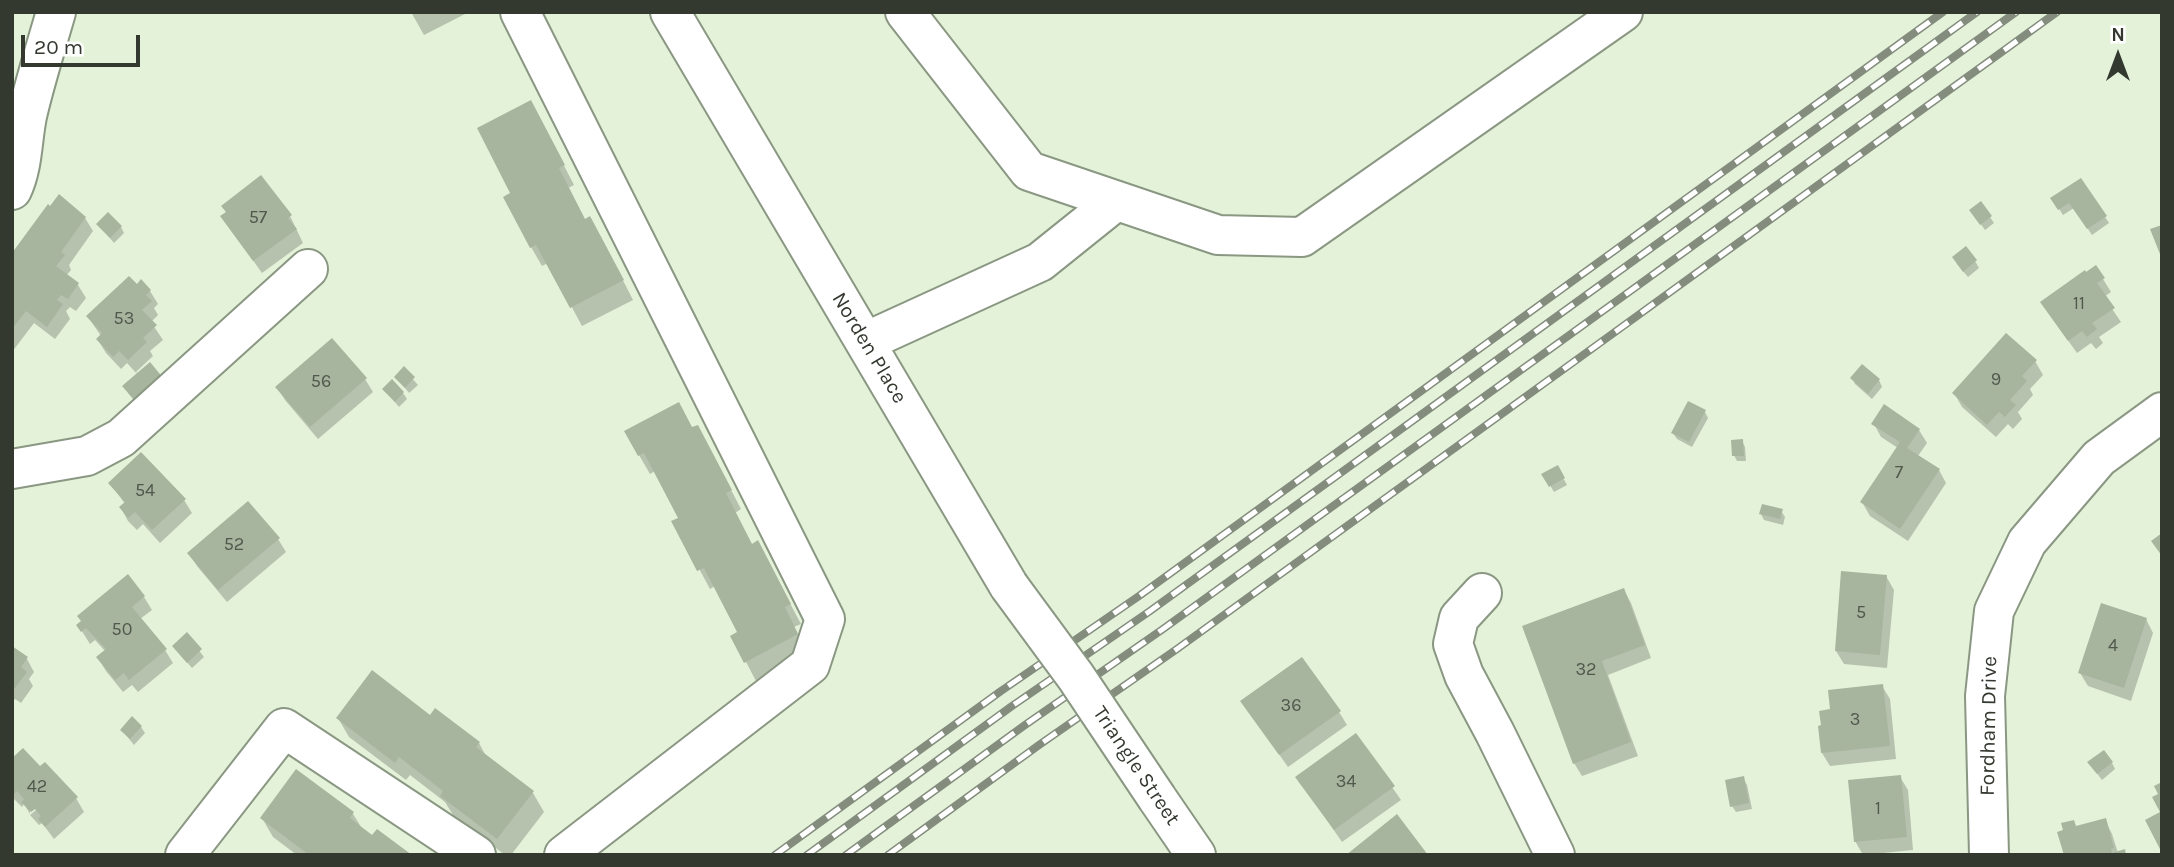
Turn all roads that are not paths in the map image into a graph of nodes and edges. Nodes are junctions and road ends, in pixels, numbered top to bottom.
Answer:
1 (56, 12) edge
2 (520, 12) edge
3 (905, 12) edge
4 (1623, 12) edge
5 (680, 16) edge
6 (12, 190) edge
7 (1116, 201) junction
8 (308, 269) dead end
9 (865, 342) junction
10 (2162, 412) edge
11 (12, 468) edge
12 (1482, 593) dead end
13 (1076, 677) joint
14 (186, 855) edge
15 (476, 855) edge
16 (564, 855) edge
17 (1196, 855) edge
18 (1555, 855) edge
19 (1989, 855) edge

1 - 6 street
2 - 16 street
3 - 7 street
4 - 7 street
5 - 9 street, Norden Place
7 - 9 street
8 - 11 street
9 - 13 street, Norden Place, bridge
10 - 19 street, Fordham Drive
12 - 18 street
13 - 17 street, Triangle Street, bridge
14 - 15 street

